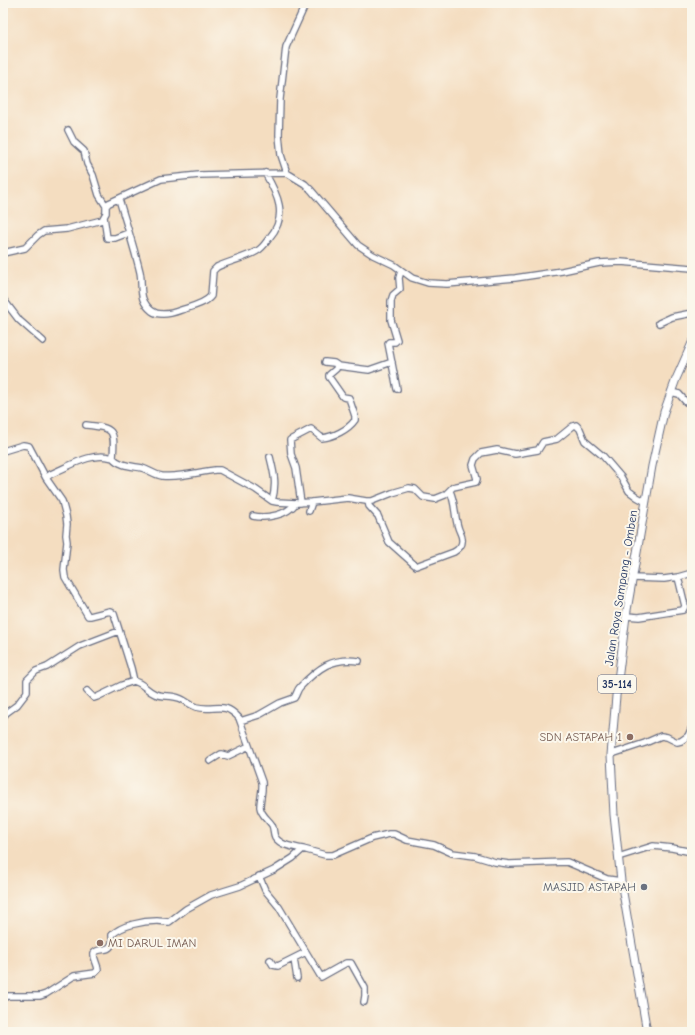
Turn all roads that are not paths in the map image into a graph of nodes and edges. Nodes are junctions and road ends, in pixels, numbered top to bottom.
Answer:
1 (306, 3) edge
2 (68, 130) dead end
3 (265, 173) junction
4 (287, 173) junction
5 (118, 198) junction
6 (106, 206) junction
7 (104, 217) junction
8 (128, 233) junction
9 (3, 253) edge
10 (692, 268) edge
11 (401, 271) junction
12 (3, 299) edge
13 (692, 312) edge
14 (659, 323) dead end
15 (43, 341) dead end
16 (692, 344) edge
17 (325, 362) dead end
18 (392, 362) junction
19 (338, 366) junction
20 (397, 389) dead end
21 (671, 392) junction
22 (692, 401) edge
23 (86, 425) dead end
24 (3, 451) edge
25 (270, 457) dead end
26 (113, 458) junction
27 (46, 478) junction
28 (450, 490) junction
29 (272, 500) junction
30 (368, 501) junction
31 (312, 502) junction
32 (646, 502) junction
33 (298, 503) junction
34 (309, 511) dead end
35 (253, 516) dead end
36 (692, 573) edge
37 (678, 577) junction
38 (632, 578) junction
39 (626, 616) junction
40 (118, 631) junction
41 (359, 661) dead end
42 (134, 681) junction
43 (86, 691) dead end
44 (3, 717) edge
45 (240, 721) junction
46 (692, 727) edge
47 (249, 746) junction
48 (612, 754) junction
49 (210, 761) dead end
50 (303, 849) junction
51 (692, 852) edge
52 (618, 857) junction
53 (259, 876) junction
54 (621, 881) junction
55 (306, 952) junction
56 (294, 959) junction
57 (270, 960) dead end
58 (297, 978) dead end
59 (3, 998) edge
60 (364, 1002) dead end
61 (648, 1032) edge

1 - 4 street
2 - 6 street
3 - 4 street
3 - 5 street
3 - 8 street
4 - 11 street
5 - 6 street
5 - 8 street
6 - 7 street
7 - 8 street
7 - 9 street
10 - 11 street
11 - 18 street
12 - 15 street
13 - 14 street
16 - 21 main road, Jalan Raya Sampang - Omben / 35-114
17 - 19 street
18 - 19 street
18 - 20 street
19 - 33 street
21 - 22 street
21 - 32 main road, Jalan Raya Sampang - Omben / 35-114
23 - 26 street
24 - 27 street
25 - 29 street
26 - 27 street
26 - 29 street
27 - 40 street
28 - 30 street
28 - 30 street
28 - 32 street
29 - 33 street
30 - 31 street
31 - 33 street
31 - 34 street
32 - 38 main road, Jalan Raya Sampang - Omben / 35-114
33 - 35 street
36 - 37 street
37 - 38 street
37 - 39 street
38 - 39 main road, Jalan Raya Sampang - Omben / 35-114
39 - 48 main road, Jalan Raya Sampang - Omben / 35-114
40 - 42 street
40 - 44 street
41 - 45 street
42 - 43 street
42 - 45 street
45 - 47 street
46 - 48 street
47 - 49 street
47 - 50 street
48 - 52 main road, Jalan Raya Sampang - Omben / 35-114
50 - 53 street
50 - 54 street
51 - 52 street
52 - 54 main road, Jalan Raya Sampang - Omben / 35-114
53 - 55 street
53 - 59 street
54 - 61 main road, Jalan Raya Sampang - Omben / 35-114
55 - 56 street
55 - 60 street
56 - 57 street
56 - 58 street

